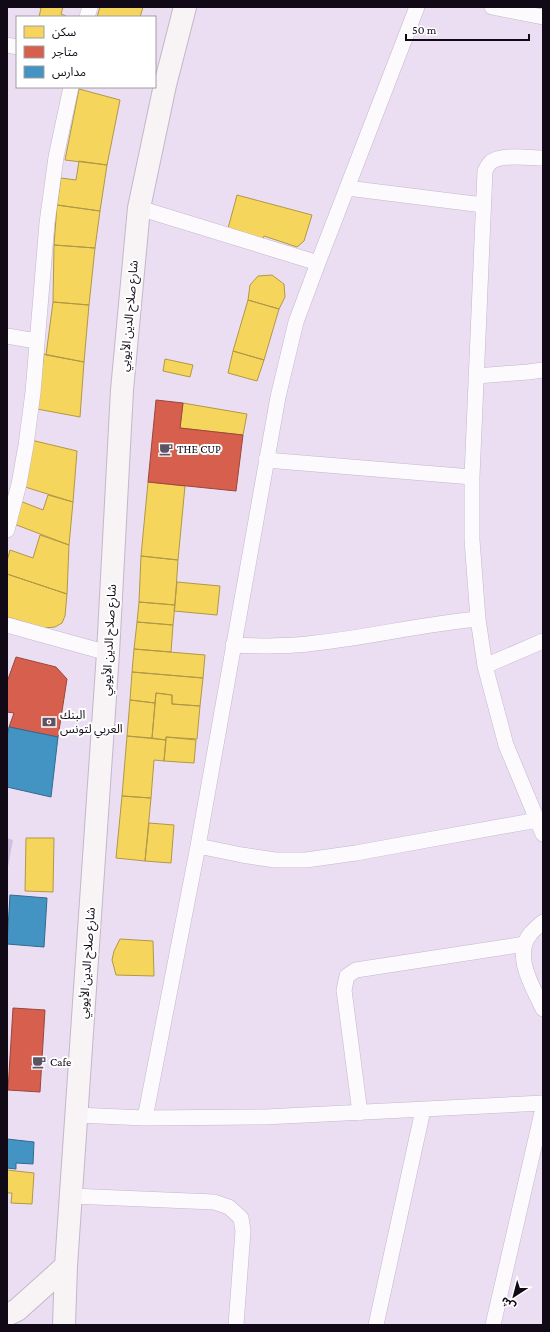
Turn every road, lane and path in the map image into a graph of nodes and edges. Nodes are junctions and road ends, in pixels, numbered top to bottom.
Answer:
1 (184, 7) edge
2 (417, 7) edge
3 (492, 7) edge
4 (543, 17) edge
5 (160, 84) edge
6 (71, 88) edge
7 (543, 158) edge
8 (347, 188) junction
9 (483, 205) junction
10 (139, 208) junction
11 (318, 263) junction
12 (7, 336) edge
13 (36, 341) junction
14 (543, 370) edge
15 (476, 376) junction
16 (266, 460) junction
17 (472, 477) junction
18 (13, 482) edge
19 (7, 530) edge
20 (478, 618) junction
21 (7, 625) edge
22 (543, 640) edge
23 (233, 645) junction
24 (108, 653) junction
25 (485, 666) junction
26 (537, 820) junction
27 (543, 834) edge
28 (198, 846) junction
29 (543, 922) edge
30 (525, 944) junction
31 (543, 1009) edge
32 (543, 1103) edge
33 (543, 1108) edge
34 (423, 1110) junction
35 (360, 1113) junction
36 (76, 1114) junction
37 (145, 1118) junction
38 (71, 1196) junction
39 (66, 1266) junction
40 (7, 1315) edge
41 (64, 1325) edge
42 (236, 1325) edge
43 (376, 1325) edge
44 (493, 1325) edge

1 - 5 main road, شارع صلاح الدين الأيوبي
2 - 8 street
3 - 4 street
5 - 10 main road, شارع صلاح الدين الأيوبي
6 - 13 street
7 - 9 street
8 - 9 street
8 - 11 street
9 - 15 street
10 - 11 street
10 - 24 main road, شارع صلاح الدين الأيوبي
11 - 16 street
12 - 13 street
13 - 18 street
14 - 15 street
15 - 17 street
16 - 17 street
16 - 23 street
17 - 20 street
18 - 19 street
20 - 23 street
20 - 25 street
21 - 24 street
22 - 25 street
23 - 28 street
24 - 36 main road, شارع صلاح الدين الأيوبي
25 - 26 street
26 - 27 street
26 - 28 street
28 - 37 street
29 - 30 street
30 - 31 street
30 - 35 street
32 - 34 street
33 - 44 street
34 - 35 street
34 - 43 street
35 - 37 street
36 - 37 street
36 - 38 main road, شارع صلاح الدين الأيوبي
38 - 39 main road, شارع صلاح الدين الأيوبي
38 - 42 street
39 - 40 main road
39 - 41 main road, شارع صلاح الدين الأيوبي

